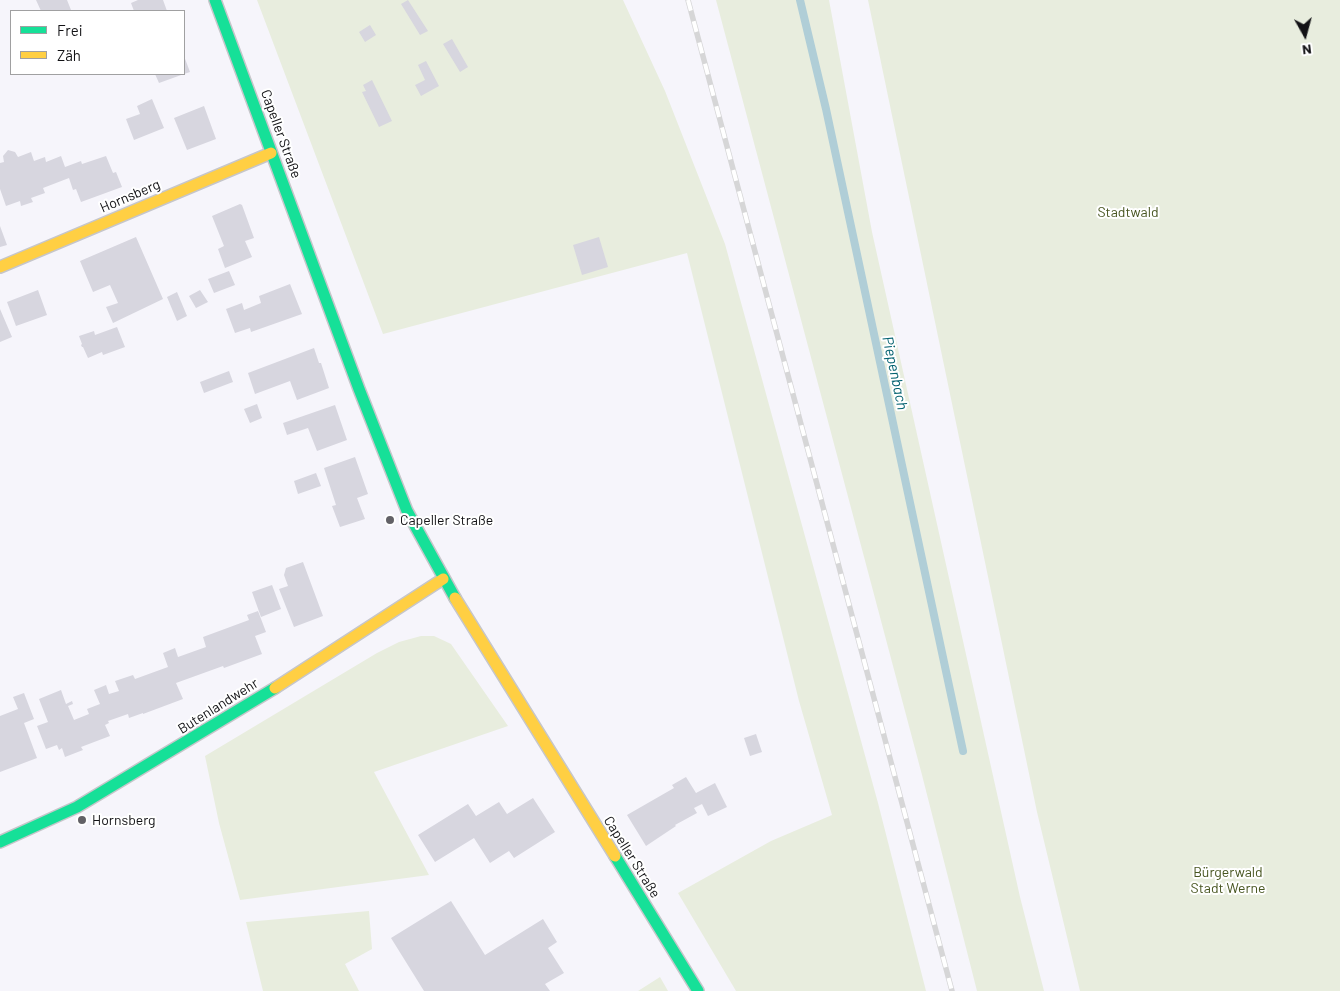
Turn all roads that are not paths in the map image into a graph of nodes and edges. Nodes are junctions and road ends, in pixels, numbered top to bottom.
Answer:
1 (215, 0) edge
2 (271, 153) junction
3 (0, 267) edge
4 (443, 579) junction
5 (0, 842) edge
6 (698, 991) edge

1 - 2 street, Capeller Straße
2 - 3 street, Hornsberg
2 - 4 street, Capeller Straße
4 - 5 street, Butenlandwehr
4 - 6 street, Capeller Straße

